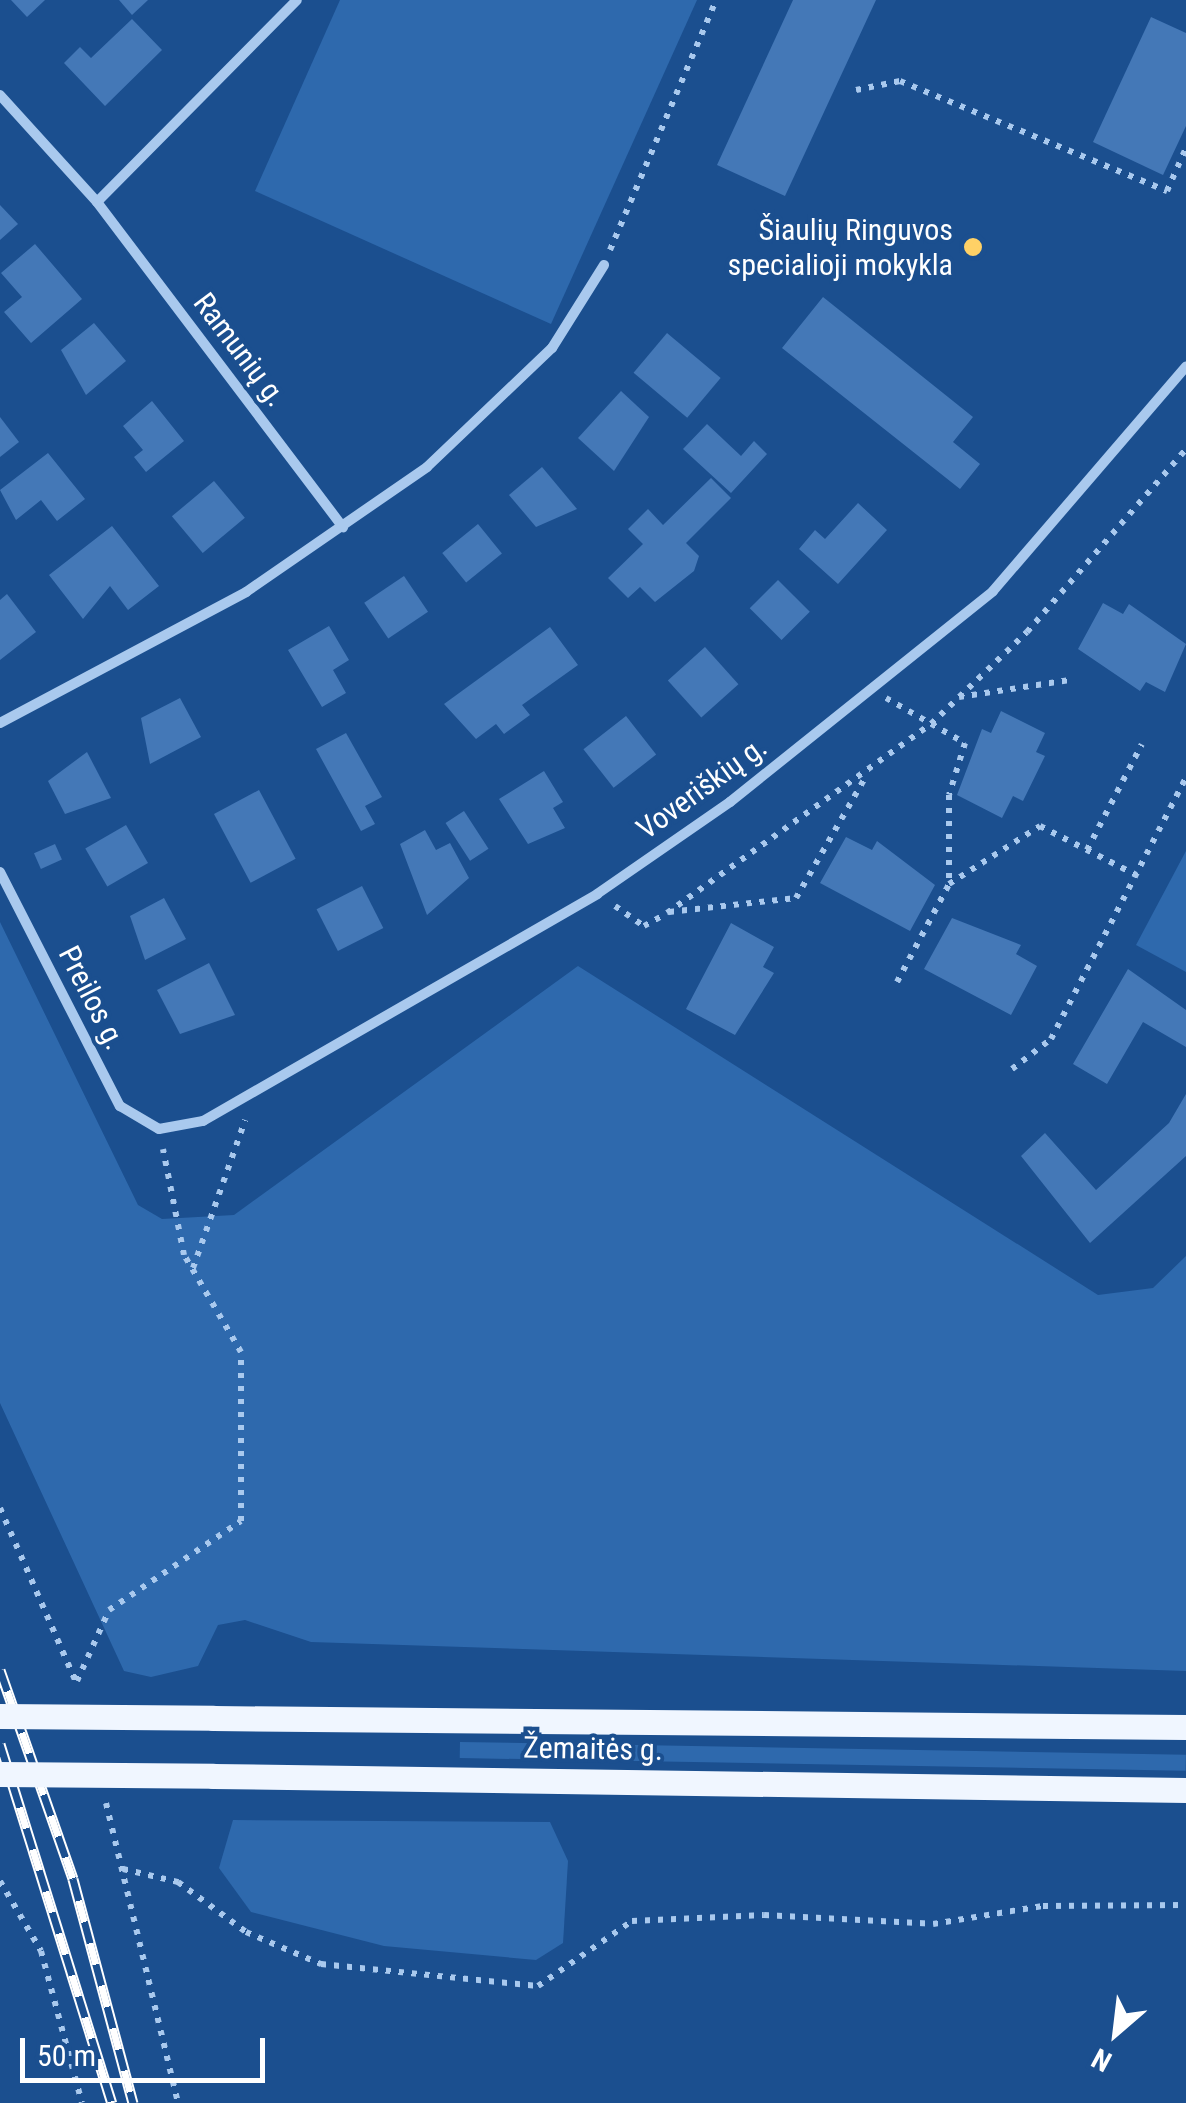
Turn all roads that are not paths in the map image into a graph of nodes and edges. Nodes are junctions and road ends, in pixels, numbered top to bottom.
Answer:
1 (297, 0) edge
2 (0, 95) edge
3 (97, 202) junction
4 (604, 266) road end
5 (1186, 367) edge
6 (344, 527) junction
7 (0, 723) edge
8 (0, 872) edge
9 (159, 1128) joint
10 (0, 1716) edge
11 (1186, 1727) edge
12 (0, 1774) edge
13 (1186, 1790) edge

1 - 3 street
2 - 3 street, Ramunių g.
3 - 6 street, Ramunių g.
4 - 6 street
5 - 9 street, Voveriškių g.
6 - 7 street
8 - 9 street, Preilos g.
10 - 11 main road, Žemaitės g., bridge
12 - 13 main road, Žemaitės g., bridge

